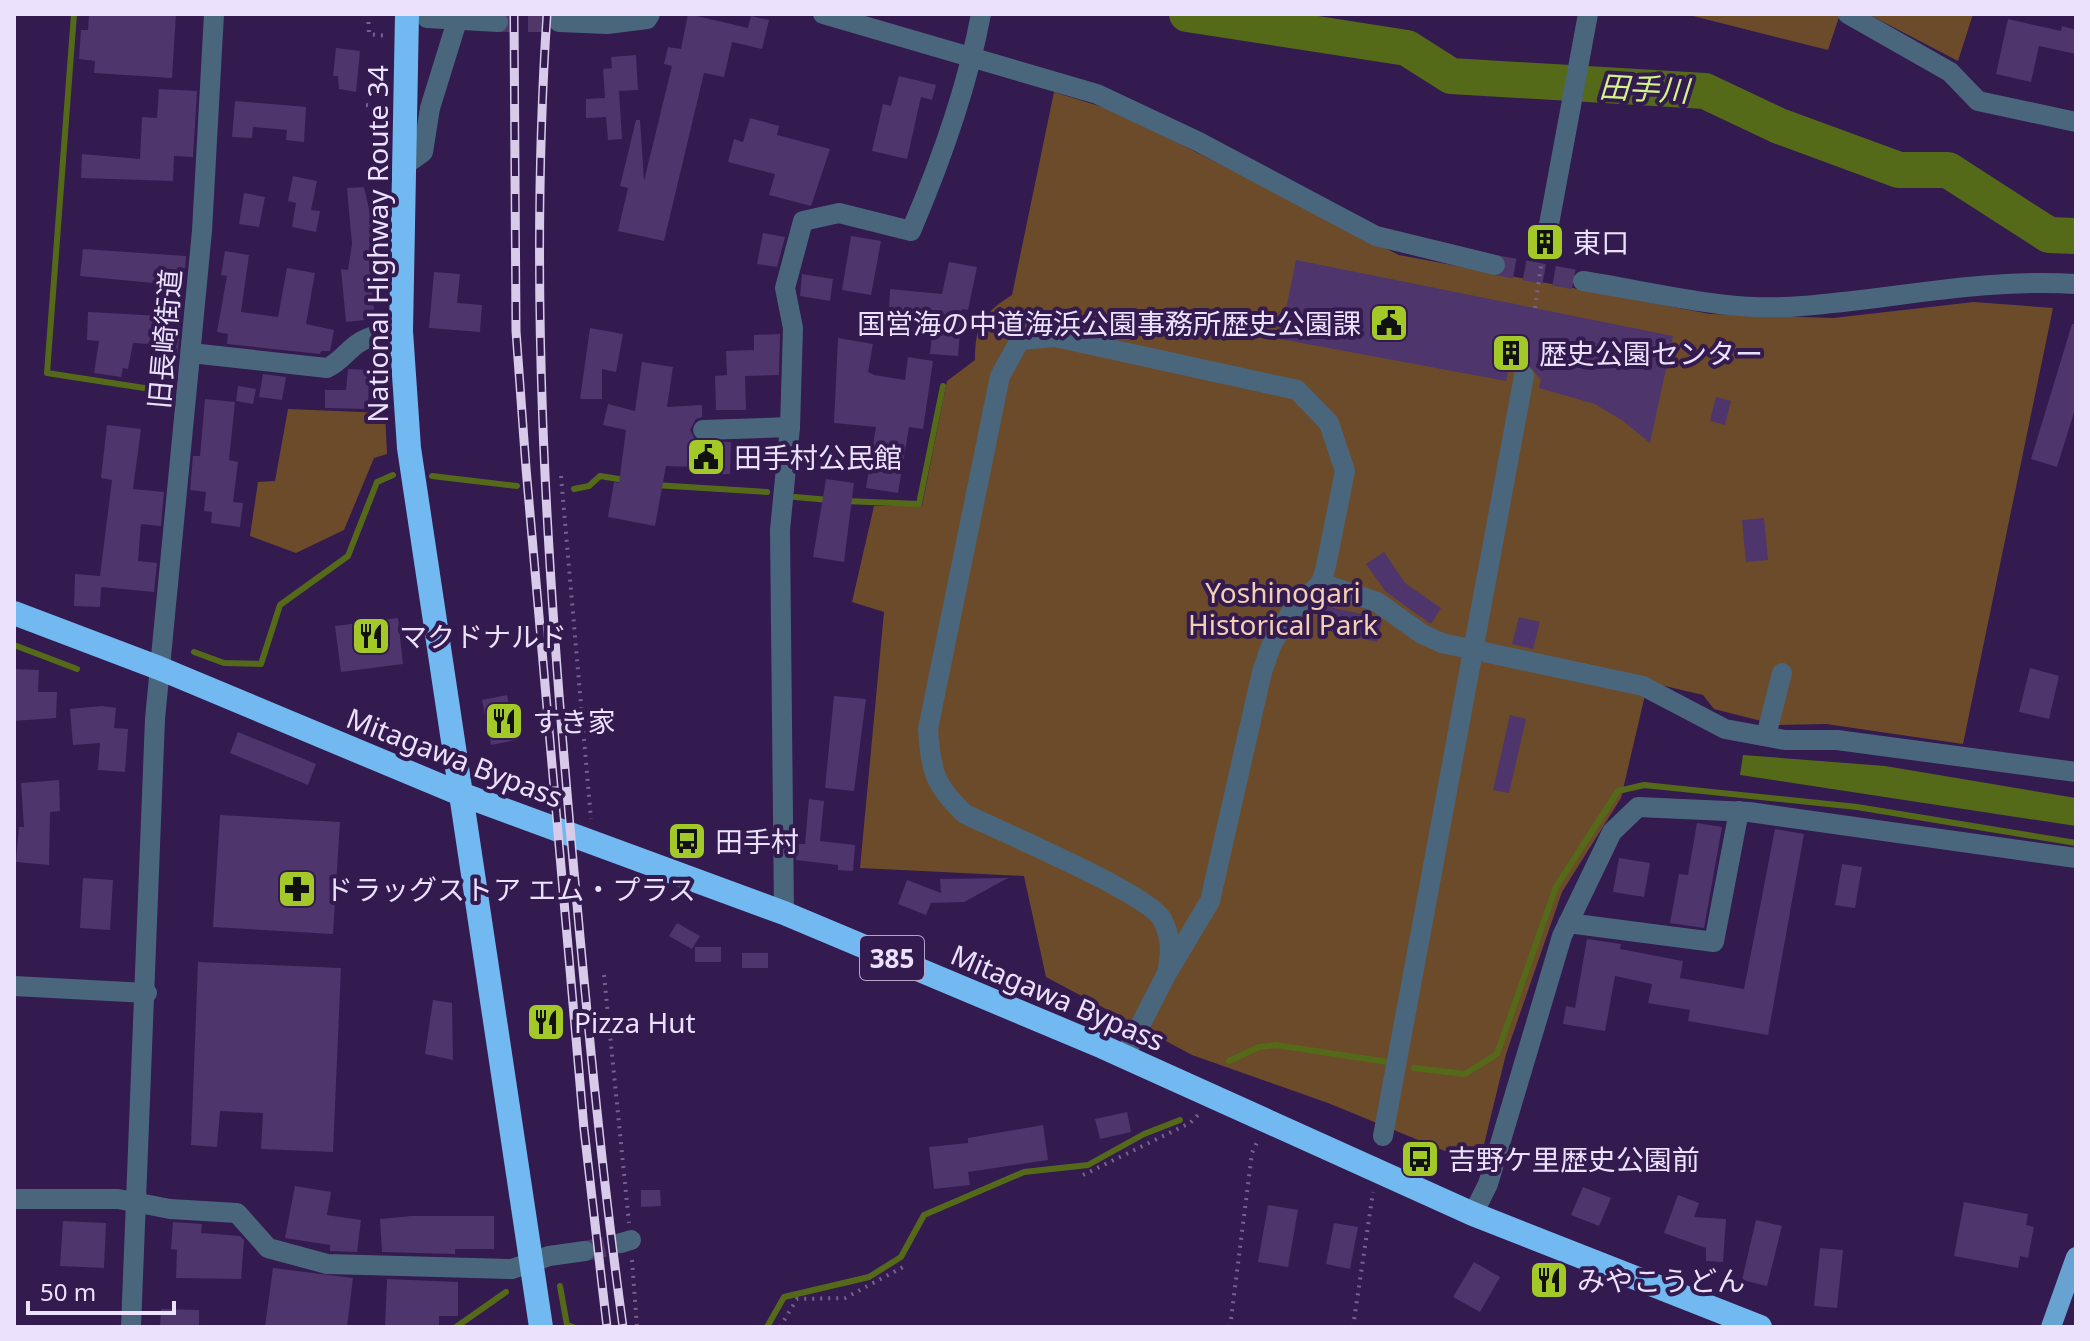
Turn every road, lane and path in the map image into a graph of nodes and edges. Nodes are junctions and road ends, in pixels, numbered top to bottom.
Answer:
1 (214, 14) edge
2 (368, 14) edge
3 (650, 14) edge
4 (823, 14) edge
5 (981, 14) edge
6 (1588, 14) edge
7 (1848, 14) edge
8 (417, 16) edge
9 (457, 21) junction
10 (498, 22) dead end
11 (559, 22) dead end
12 (387, 36) dead end
13 (973, 56) junction
14 (366, 105) dead end
15 (384, 121) dead end
16 (2076, 122) edge
17 (402, 167) junction
18 (1545, 242) joint
19 (1495, 265) tunnel mouth
20 (1583, 281) tunnel mouth
21 (2076, 284) edge
22 (1535, 308) dead end
23 (401, 331) junction
24 (191, 353) junction
25 (1524, 376) dead end
26 (790, 427) junction
27 (703, 430) dead end
28 (561, 476) dead end
29 (1321, 583) junction
30 (14, 613) edge
31 (1474, 650) junction
32 (159, 668) junction
33 (1782, 673) dead end
34 (1766, 736) junction
35 (2076, 772) edge
36 (458, 793) junction
37 (1739, 811) junction
38 (590, 841) junction
39 (2076, 858) edge
40 (784, 913) junction
41 (1568, 923) junction
42 (1167, 973) junction
43 (604, 975) dead end
44 (14, 986) edge
45 (147, 993) junction
46 (1124, 1057) junction
47 (1214, 1097) junction
48 (1268, 1122) junction
49 (1383, 1136) dead end
50 (1376, 1170) junction
51 (1083, 1175) dead end
52 (14, 1199) edge
53 (135, 1200) junction
54 (1473, 1214) junction
55 (585, 1251) tunnel mouth
56 (2076, 1257) edge
57 (532, 1263) junction
58 (907, 1265) dead end
59 (131, 1327) edge
60 (541, 1327) edge
61 (637, 1327) edge
62 (780, 1327) edge
63 (1230, 1327) edge
64 (1353, 1327) edge
65 (1760, 1327) edge
66 (2051, 1327) edge

1 - 24 street, 旧長崎街道
2 - 12 path
3 - 11 street
4 - 13 street
5 - 13 street
6 - 18 street
7 - 16 street
8 - 9 street
8 - 17 highway, National Highway Route 34
9 - 10 street
9 - 17 street
13 - 19 street
13 - 26 street
14 - 15 path
17 - 23 highway, National Highway Route 34
18 - 22 path
20 - 21 street
23 - 24 street
23 - 36 highway, National Highway Route 34
24 - 32 street, 旧長崎街道
25 - 31 street
26 - 27 street
26 - 40 street
28 - 38 path
29 - 31 street
29 - 42 street
29 - 42 street
30 - 32 highway, Mitagawa Bypass / 385
31 - 34 street
31 - 49 street
32 - 36 highway, Mitagawa Bypass / 385
32 - 45 street, 旧長崎街道
33 - 34 street
34 - 35 street
36 - 38 highway, Mitagawa Bypass / 385
36 - 57 highway, National Highway Route 34
37 - 39 street
37 - 41 street
37 - 41 street
38 - 40 highway, Mitagawa Bypass / 385
40 - 46 highway, Mitagawa Bypass / 385
41 - 54 street
42 - 46 street
43 - 61 path
44 - 45 street
45 - 53 street, 旧長崎街道
46 - 47 highway, Mitagawa Bypass / 385
47 - 48 highway, Mitagawa Bypass / 385
47 - 51 path
48 - 50 highway, Mitagawa Bypass / 385
48 - 63 path
50 - 54 highway, Mitagawa Bypass / 385
50 - 64 path
52 - 53 street
53 - 57 street
53 - 59 street, 旧長崎街道
54 - 65 highway, Mitagawa Bypass / 385
55 - 57 street
56 - 66 main road
57 - 60 highway, National Highway Route 34
58 - 62 path

